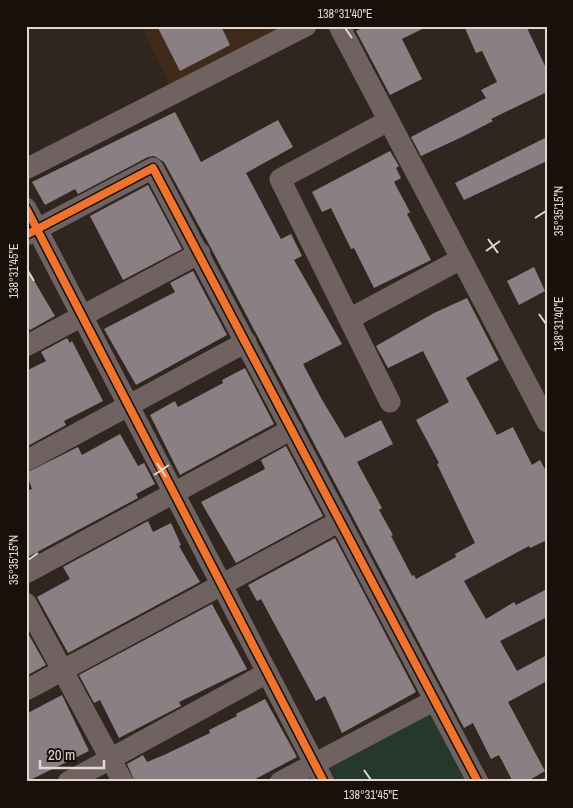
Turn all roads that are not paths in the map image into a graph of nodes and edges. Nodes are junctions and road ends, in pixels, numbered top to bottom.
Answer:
1 (306, 26) edge
2 (339, 26) edge
3 (388, 121) junction
4 (26, 169) edge
5 (26, 208) edge
6 (32, 232) edge
7 (200, 253) junction
8 (461, 258) junction
9 (81, 317) junction
10 (349, 318) junction
11 (246, 342) junction
12 (26, 346) edge
13 (390, 402) dead end
14 (128, 406) junction
15 (547, 422) edge
16 (292, 429) junction
17 (26, 461) edge
18 (173, 494) junction
19 (340, 521) junction
20 (26, 573) edge
21 (221, 585) junction
22 (26, 603) edge
23 (63, 671) junction
24 (267, 673) junction
25 (26, 690) edge
26 (435, 700) junction
27 (110, 759) junction
28 (319, 773) edge
29 (68, 782) edge
30 (123, 782) edge
31 (280, 782) edge
32 (478, 782) edge

1 - 4 street
2 - 3 street
3 - 8 street
3 - 10 street
5 - 6 street
6 - 7 street
6 - 9 street
7 - 9 street
7 - 11 street
8 - 10 street
8 - 15 street
9 - 12 street
9 - 14 street
10 - 13 street
11 - 14 street
11 - 16 street
14 - 17 street
14 - 18 street
16 - 18 street
16 - 19 street
18 - 20 street
18 - 21 street
19 - 21 street
19 - 26 street
21 - 23 street
21 - 24 street
22 - 23 street
23 - 25 street
23 - 27 street
24 - 27 street
24 - 28 street
26 - 28 street
26 - 32 street
27 - 29 street
27 - 30 street
28 - 31 street

